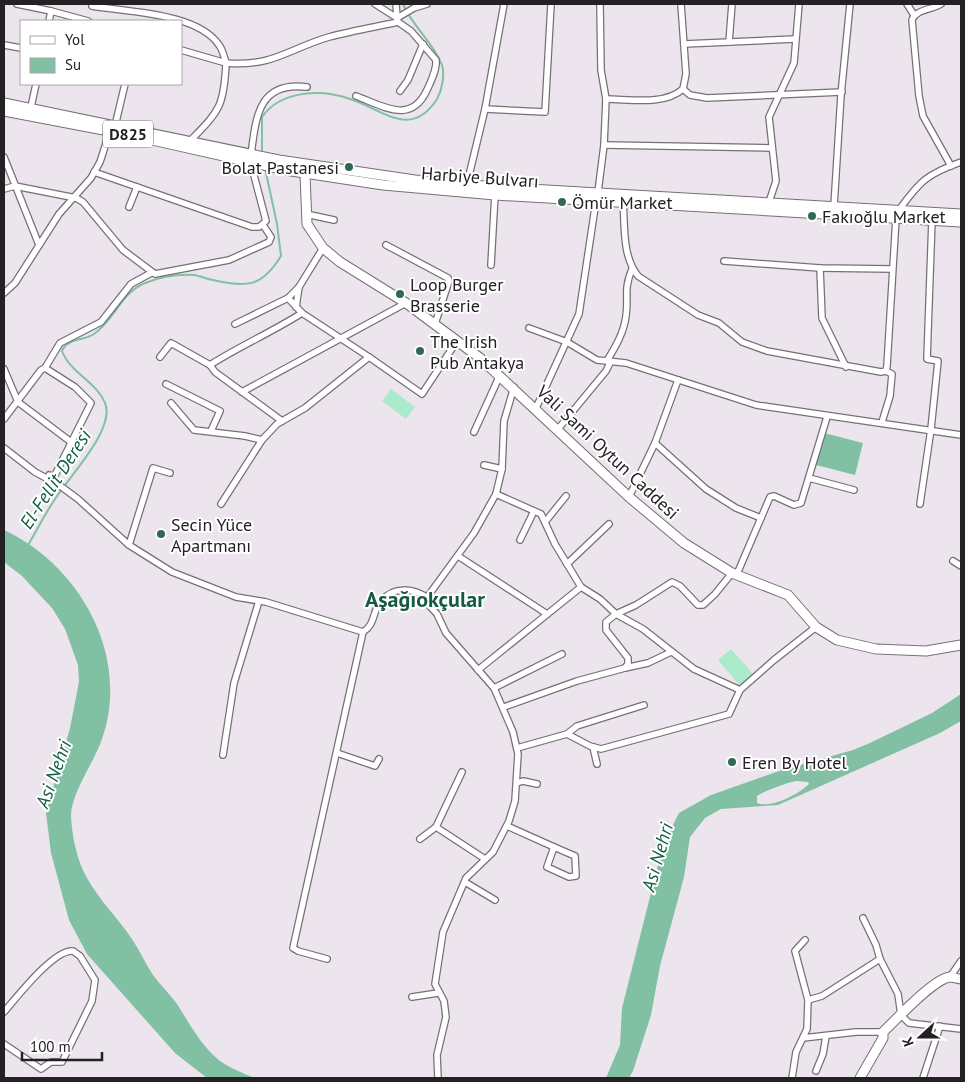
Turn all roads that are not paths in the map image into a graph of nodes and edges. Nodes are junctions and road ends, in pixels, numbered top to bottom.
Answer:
1 (17, 4) edge
2 (94, 4) edge
3 (375, 4) edge
4 (396, 4) edge
5 (427, 4) edge
6 (504, 4) edge
7 (550, 4) edge
8 (600, 4) edge
9 (681, 4) edge
10 (732, 4) edge
11 (799, 4) edge
12 (850, 4) edge
13 (907, 4) edge
14 (941, 4) edge
15 (51, 11) junction
16 (914, 14) junction
17 (49, 20) edge
18 (84, 20) edge
19 (397, 20) junction
20 (795, 39) junction
21 (729, 42) junction
22 (423, 44) junction
23 (684, 44) junction
24 (4, 46) edge
25 (20, 48) edge
26 (182, 50) edge
27 (226, 63) junction
28 (36, 85) edge
29 (125, 85) edge
30 (307, 87) dead end
31 (683, 90) junction
32 (400, 91) dead end
33 (842, 92) junction
34 (779, 95) junction
35 (356, 96) dead end
36 (606, 99) junction
37 (4, 103) edge
38 (31, 107) junction
39 (485, 109) junction
40 (4, 111) edge
41 (113, 128) junction
42 (189, 142) junction
43 (604, 145) junction
44 (772, 148) junction
45 (4, 156) edge
46 (251, 159) junction
47 (961, 162) edge
48 (280, 165) junction
49 (951, 166) junction
50 (94, 172) junction
51 (305, 174) junction
52 (15, 186) junction
53 (137, 187) junction
54 (466, 188) junction
55 (4, 189) edge
56 (495, 191) junction
57 (597, 196) junction
58 (76, 198) junction
59 (623, 202) junction
60 (768, 202) junction
61 (834, 206) junction
62 (129, 207) dead end
63 (306, 214) junction
64 (897, 214) junction
65 (961, 214) edge
66 (334, 220) dead end
67 (932, 220) junction
68 (961, 222) edge
69 (262, 225) junction
70 (39, 245) junction
71 (386, 245) dead end
72 (323, 248) junction
73 (724, 261) dead end
74 (491, 265) dead end
75 (820, 268) junction
76 (632, 269) junction
77 (892, 269) junction
78 (151, 273) junction
79 (299, 287) junction
80 (4, 292) edge
81 (288, 298) junction
82 (406, 303) junction
83 (296, 306) junction
84 (302, 313) junction
85 (235, 324) dead end
86 (435, 324) junction
87 (528, 328) dead end
88 (342, 338) junction
89 (458, 341) junction
90 (567, 342) junction
91 (160, 357) dead end
92 (369, 357) junction
93 (609, 360) junction
94 (210, 365) junction
95 (846, 367) junction
96 (45, 368) junction
97 (4, 369) edge
98 (886, 371) junction
99 (500, 375) junction
100 (678, 380) junction
101 (166, 384) dead end
102 (514, 387) junction
103 (242, 392) junction
104 (18, 402) junction
105 (170, 403) dead end
106 (536, 408) junction
107 (827, 417) junction
108 (4, 419) edge
109 (282, 420) junction
110 (882, 422) junction
111 (558, 428) junction
112 (931, 429) junction
113 (211, 431) junction
114 (474, 432) dead end
115 (961, 435) edge
116 (262, 440) junction
117 (71, 442) junction
118 (4, 443) edge
119 (655, 443) junction
120 (4, 448) edge
121 (484, 465) dead end
122 (502, 469) junction
123 (170, 473) dead end
124 (809, 478) junction
125 (854, 490) dead end
126 (496, 494) junction
127 (566, 496) dead end
128 (629, 497) junction
129 (221, 504) dead end
130 (920, 504) dead end
131 (534, 511) junction
132 (761, 518) junction
133 (546, 522) junction
134 (609, 524) dead end
135 (520, 540) dead end
136 (129, 545) junction
137 (458, 556) junction
138 (954, 561) dead end
139 (567, 564) junction
140 (961, 566) edge
141 (734, 574) junction
142 (581, 587) junction
143 (428, 598) junction
144 (259, 601) junction
145 (547, 614) junction
146 (616, 614) junction
147 (606, 622) junction
148 (816, 627) junction
149 (598, 629) dead end
150 (363, 632) junction
151 (961, 645) edge
152 (671, 652) junction
153 (562, 654) dead end
154 (625, 668) junction
155 (478, 670) junction
156 (494, 688) junction
157 (740, 690) junction
158 (644, 705) dead end
159 (504, 707) junction
160 (568, 734) junction
161 (593, 747) junction
162 (516, 748) junction
163 (337, 753) junction
164 (222, 755) dead end
165 (379, 759) dead end
166 (597, 764) dead end
167 (462, 772) dead end
168 (517, 783) junction
169 (538, 784) dead end
170 (506, 826) junction
171 (436, 827) junction
172 (420, 840) dead end
173 (554, 847) junction
174 (486, 859) junction
175 (465, 882) junction
176 (495, 900) dead end
177 (863, 918) dead end
178 (805, 940) dead end
179 (327, 959) dead end
180 (880, 959) junction
181 (961, 961) edge
182 (950, 977) junction
183 (961, 979) edge
184 (438, 993) junction
185 (412, 998) dead end
186 (808, 1000) junction
187 (4, 1012) edge
188 (901, 1016) junction
189 (940, 1026) junction
190 (961, 1028) edge
191 (883, 1032) junction
192 (826, 1036) junction
193 (803, 1038) junction
194 (4, 1044) edge
195 (816, 1071) dead end
196 (438, 1078) edge
197 (792, 1078) edge
198 (860, 1078) edge
199 (922, 1078) edge

1 - 15 street
2 - 27 street
3 - 19 street
4 - 19 street
5 - 19 street
6 - 39 street
7 - 39 street
8 - 36 street
9 - 23 street
10 - 21 street
11 - 20 street
12 - 33 street
13 - 16 street
14 - 16 street
15 - 17 street
15 - 18 street
16 - 49 street
19 - 22 street
19 - 27 street
20 - 21 street
20 - 34 street
21 - 23 street
22 - 32 street
22 - 35 street
23 - 31 street
24 - 25 street
26 - 27 street
27 - 42 street
28 - 38 street
29 - 41 street
30 - 46 street
31 - 34 street
31 - 36 street
33 - 34 street
33 - 61 street
34 - 44 street
36 - 43 street
37 - 38 main road, Harbiye Bulvarı / D825
38 - 41 main road, Harbiye Bulvarı / D825
39 - 54 street
40 - 41 main road, Harbiye Bulvarı / D825
41 - 42 main road, Harbiye Bulvarı / D825
41 - 46 main road, Harbiye Bulvarı / D825
41 - 50 street
42 - 46 main road, Harbiye Bulvarı / D825
43 - 44 street
43 - 57 street
44 - 60 street
45 - 52 street
46 - 48 main road, Harbiye Bulvarı / D825
46 - 69 street
47 - 49 street
48 - 51 main road, Harbiye Bulvarı / D825
48 - 54 main road, Harbiye Bulvarı / D825
49 - 64 street
50 - 53 street
50 - 58 street
51 - 54 main road, Harbiye Bulvarı / D825
51 - 63 main road, Vali Sami Oytun Caddesi
52 - 55 street
52 - 58 street
52 - 70 street
53 - 62 street
53 - 69 street
54 - 56 main road, Harbiye Bulvarı / D825
56 - 57 main road, Harbiye Bulvarı / D825
56 - 74 street
57 - 59 main road, Harbiye Bulvarı / D825
57 - 60 main road, Harbiye Bulvarı / D825
57 - 90 street
58 - 70 street
58 - 78 street
59 - 64 main road, Harbiye Bulvarı / D825
59 - 76 street
60 - 61 main road, Harbiye Bulvarı / D825
61 - 64 main road, Harbiye Bulvarı / D825
63 - 66 street
63 - 72 main road, Vali Sami Oytun Caddesi
64 - 65 main road, Harbiye Bulvarı / D825
64 - 67 main road, Harbiye Bulvarı / D825
64 - 77 street
67 - 68 main road, Harbiye Bulvarı / D825
67 - 112 street
69 - 78 street
70 - 80 street
71 - 86 street
72 - 79 street
72 - 82 main road, Vali Sami Oytun Caddesi
73 - 75 street
75 - 77 street
75 - 95 street
76 - 93 street
76 - 95 street
77 - 98 street
78 - 96 street
79 - 81 street
79 - 83 street
81 - 83 street
81 - 85 street
82 - 86 main road, Vali Sami Oytun Caddesi
82 - 88 street
83 - 84 street
84 - 88 street
84 - 94 street
86 - 89 main road, Vali Sami Oytun Caddesi
87 - 90 street
88 - 92 street
88 - 103 street
89 - 92 street
89 - 99 main road, Vali Sami Oytun Caddesi
90 - 93 street
90 - 106 street
91 - 94 street
92 - 109 street
93 - 100 street
93 - 111 street
94 - 103 street
95 - 98 street
96 - 104 street
96 - 117 street
97 - 104 street
98 - 110 street
99 - 102 main road, Vali Sami Oytun Caddesi
99 - 114 street
100 - 107 street
100 - 119 street
101 - 113 street
102 - 106 main road, Vali Sami Oytun Caddesi
102 - 122 street
103 - 109 street
104 - 108 street
104 - 117 street
105 - 113 street
106 - 111 main road, Vali Sami Oytun Caddesi
107 - 110 street
107 - 124 street
109 - 116 street
110 - 112 street
111 - 128 main road, Vali Sami Oytun Caddesi
112 - 115 street
112 - 130 street
113 - 116 street
116 - 129 street
117 - 118 street
119 - 128 street
119 - 132 street
120 - 136 street
121 - 122 street
122 - 126 street
123 - 136 street
124 - 125 street
124 - 132 street
126 - 131 street
126 - 137 street
127 - 133 street
128 - 141 main road, Vali Sami Oytun Caddesi
131 - 133 street
131 - 135 street
132 - 141 street
133 - 139 street
134 - 139 street
136 - 144 street
137 - 143 street
137 - 145 street
138 - 140 street
139 - 142 street
141 - 146 street
141 - 148 main road, Vali Sami Oytun Caddesi
142 - 145 street
142 - 146 street
143 - 150 street
143 - 155 street
144 - 150 street
144 - 164 street
145 - 155 street
146 - 147 street
146 - 152 street
147 - 149 street
147 - 154 street
148 - 151 main road, Vali Sami Oytun Caddesi
148 - 157 street
150 - 163 street
152 - 154 street
152 - 157 street
153 - 156 street
154 - 159 street
155 - 156 street
156 - 159 street
157 - 161 street
158 - 160 street
159 - 162 street
160 - 161 street
160 - 162 street
161 - 166 street
162 - 168 street
163 - 165 street
163 - 179 street
167 - 171 street
168 - 169 street
168 - 170 street
170 - 173 street
170 - 174 street
171 - 172 street
171 - 174 street
173 - 173 street
174 - 175 street
175 - 176 street
175 - 184 street
177 - 180 street
178 - 186 street
180 - 186 street
180 - 188 street
181 - 182 street
182 - 183 main road
182 - 188 main road
184 - 185 street
184 - 196 street
186 - 193 street
187 - 194 street
188 - 189 street
188 - 191 main road
189 - 190 street
189 - 199 street
191 - 192 street
191 - 198 main road
192 - 193 street
192 - 195 street
193 - 197 street

